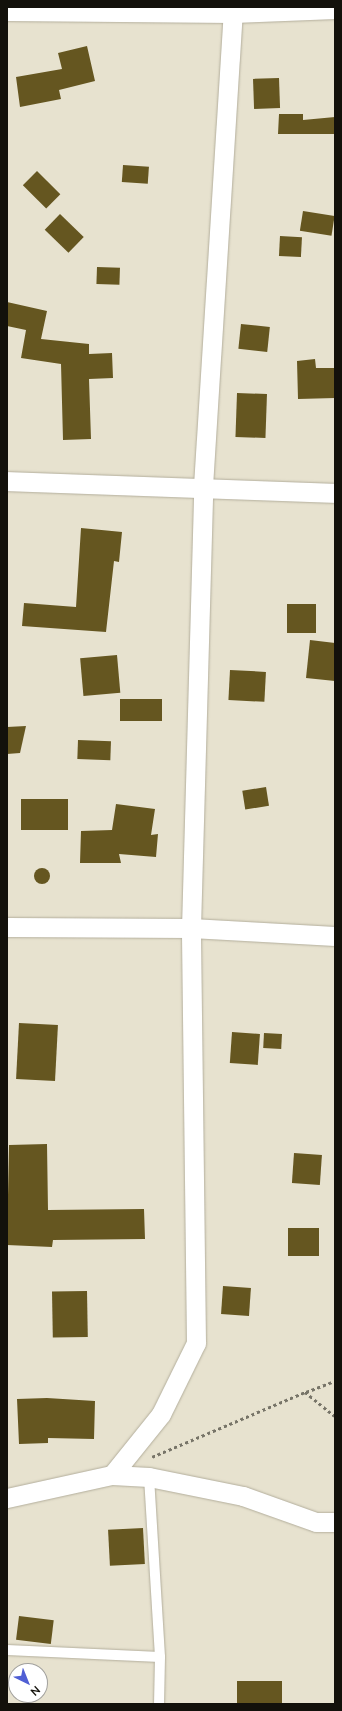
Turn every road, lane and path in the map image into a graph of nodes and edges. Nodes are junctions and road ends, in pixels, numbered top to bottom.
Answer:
1 (335, 9) edge
2 (7, 10) edge
3 (233, 10) edge
4 (7, 481) edge
5 (203, 486) junction
6 (335, 493) edge
7 (7, 928) edge
8 (191, 928) junction
9 (335, 936) edge
10 (335, 1381) edge
11 (305, 1392) junction
12 (335, 1416) edge
13 (148, 1468) junction
14 (112, 1474) junction
15 (7, 1498) edge
16 (335, 1522) edge
17 (7, 1650) edge
18 (160, 1657) junction
19 (159, 1704) edge

1 - 3 street
2 - 3 street
3 - 5 street
4 - 5 street
5 - 6 street
5 - 8 street
7 - 8 street
8 - 9 street
8 - 14 street
10 - 11 path
11 - 12 path
11 - 13 path
13 - 14 street
13 - 16 street
13 - 18 lane
14 - 15 street
17 - 18 lane
18 - 19 lane

